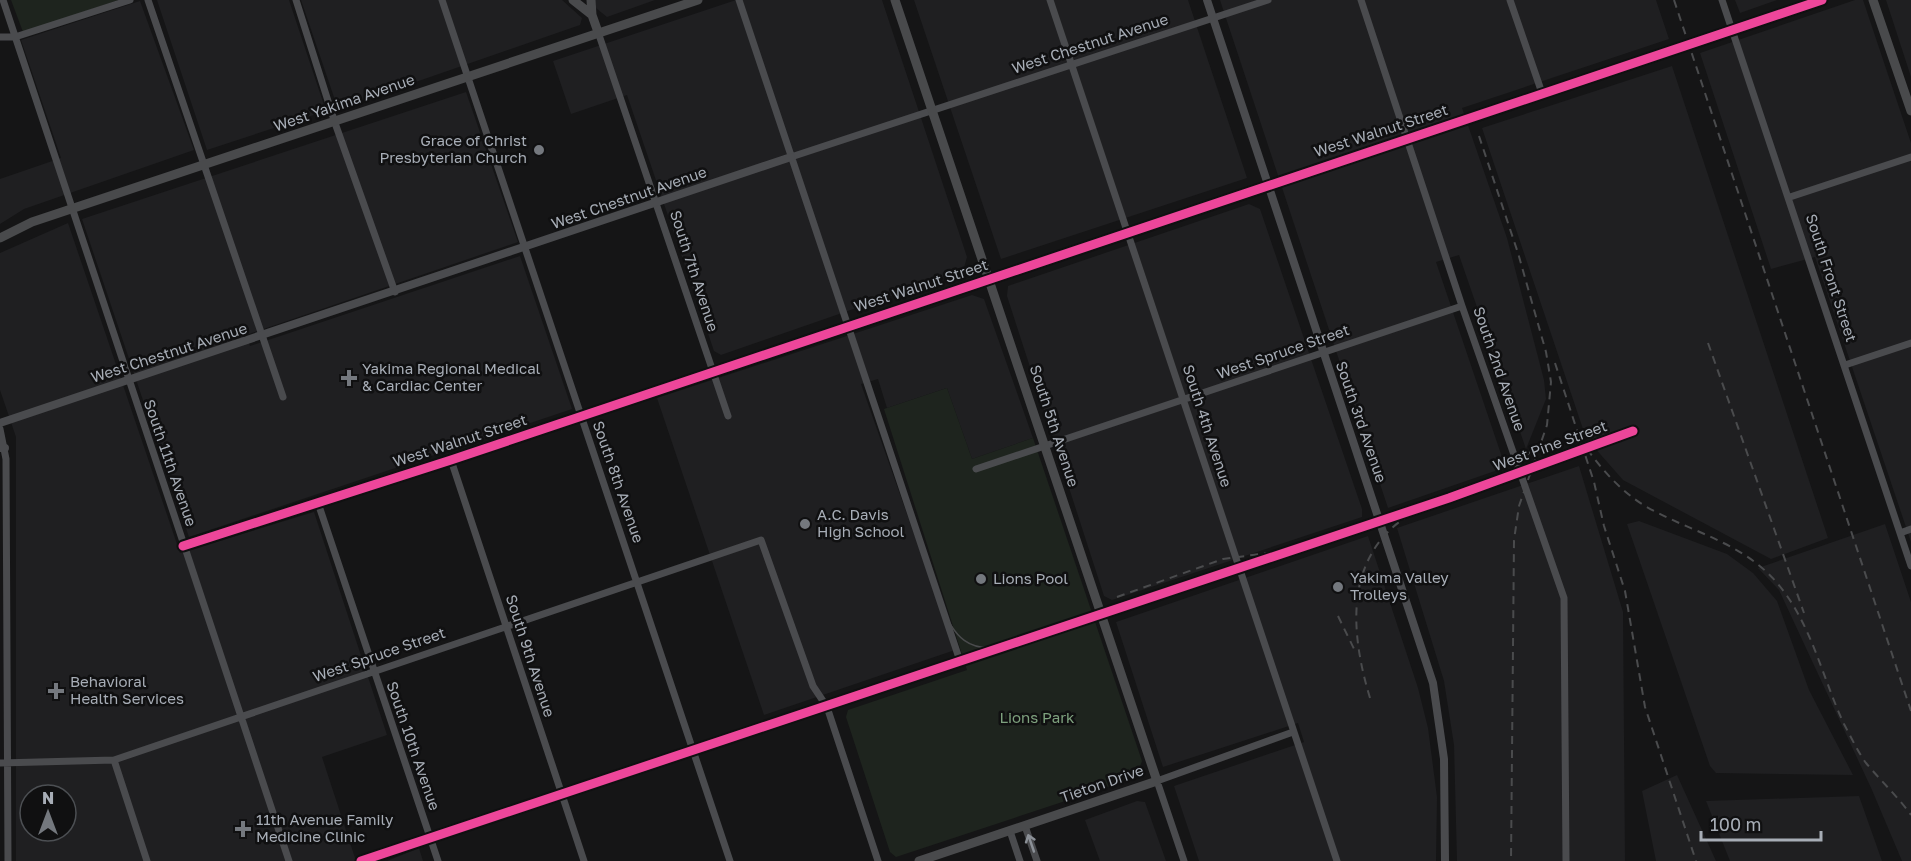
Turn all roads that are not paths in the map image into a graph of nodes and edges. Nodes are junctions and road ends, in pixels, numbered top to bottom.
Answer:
1 (3, 0) edge
2 (130, 0) edge
3 (148, 0) edge
4 (296, 0) edge
5 (442, 0) edge
6 (573, 0) edge
7 (591, 0) edge
8 (698, 0) edge
9 (739, 0) edge
10 (895, 0) edge
11 (1050, 0) edge
12 (1207, 0) edge
13 (1268, 0) edge
14 (1361, 0) edge
15 (1510, 0) edge
16 (1722, 0) edge
17 (1822, 0) edge
18 (1874, 0) edge
19 (592, 15) junction
20 (1213, 18) junction
21 (1732, 30) junction
22 (598, 32) junction
23 (0, 37) edge
24 (15, 37) junction
25 (1693, 44) tunnel mouth
26 (1667, 53) tunnel mouth
27 (1071, 64) junction
28 (467, 77) junction
29 (1542, 93) junction
30 (932, 110) junction
31 (1911, 111) edge
32 (335, 123) junction
33 (1408, 140) junction
34 (790, 157) junction
35 (1911, 157) edge
36 (204, 166) junction
37 (1267, 185) junction
38 (1790, 197) junction
39 (657, 203) junction
40 (71, 210) junction
41 (1129, 233) junction
42 (0, 238) edge
43 (525, 247) junction
44 (989, 279) junction
45 (395, 292) junction
46 (1462, 306) junction
47 (847, 325) junction
48 (262, 336) junction
49 (1911, 343) edge
50 (1323, 353) junction
51 (1845, 365) junction
52 (713, 371) junction
53 (128, 381) junction
54 (283, 397) dead end
55 (1185, 400) junction
56 (581, 416) junction
57 (728, 416) dead end
58 (0, 423) edge
59 (0, 429) edge
60 (1633, 431) dead end
61 (1044, 445) junction
62 (3, 448) edge
63 (451, 460) junction
64 (976, 469) dead end
65 (1521, 473) junction
66 (318, 503) junction
67 (1380, 522) junction
68 (1911, 530) edge
69 (1900, 533) junction
70 (183, 546) junction
71 (1911, 566) edge
72 (1240, 568) junction
73 (3, 576) edge
74 (638, 582) junction
75 (1101, 615) junction
76 (506, 627) junction
77 (960, 662) junction
78 (374, 671) junction
79 (827, 707) junction
80 (240, 716) junction
81 (1293, 732) junction
82 (695, 751) junction
83 (114, 760) junction
84 (4, 763) edge
85 (1156, 781) junction
86 (562, 795) junction
87 (1025, 826) junction
88 (1010, 831) junction
89 (431, 839) junction
90 (8, 861) edge
91 (147, 861) edge
92 (289, 861) edge
93 (360, 861) edge
94 (438, 861) edge
95 (584, 861) edge
96 (730, 861) edge
97 (878, 861) edge
98 (919, 861) edge
99 (1020, 861) edge
100 (1037, 861) edge
101 (1184, 861) edge
102 (1337, 861) edge
103 (1445, 861) edge
104 (1566, 861) edge

1 - 24 street, South 11th Avenue
2 - 24 street
3 - 36 street
4 - 32 street
5 - 28 street, South 8th Avenue
6 - 19 main road
7 - 19 main road
8 - 22 main road, West Yakima Avenue
9 - 34 street
10 - 30 main road, South 5th Avenue
11 - 27 street, South 4th Avenue
12 - 20 street, South 3rd Avenue
13 - 20 street, West Chestnut Avenue
14 - 33 street, South 2nd Avenue
15 - 29 street
16 - 21 street, South Front Street
17 - 21 street
18 - 31 main road
19 - 22 main road
20 - 27 street, West Chestnut Avenue
20 - 37 street, South 3rd Avenue
21 - 25 street
21 - 38 street, South Front Street
22 - 28 main road, West Yakima Avenue
22 - 39 street, South 7th Avenue
23 - 24 street
24 - 40 street, South 11th Avenue
26 - 29 street, West Walnut Street
27 - 30 street, West Chestnut Avenue
27 - 41 street, South 4th Avenue
28 - 32 main road, West Yakima Avenue
28 - 43 street, South 8th Avenue
29 - 33 street, West Walnut Street
30 - 34 street, West Chestnut Avenue
30 - 44 main road, South 5th Avenue
32 - 36 main road, West Yakima Avenue
32 - 45 street
33 - 37 street, West Walnut Street
33 - 46 street, South 2nd Avenue
34 - 39 street, West Chestnut Avenue
34 - 47 street
35 - 38 street
36 - 40 main road, West Yakima Avenue
36 - 48 street
37 - 41 street, West Walnut Street
37 - 50 street, South 3rd Avenue
38 - 51 street, South Front Street
39 - 43 street, West Chestnut Avenue
39 - 52 street, South 7th Avenue
40 - 42 main road, West Yakima Avenue
40 - 53 street, South 11th Avenue
41 - 44 street, West Walnut Street
41 - 55 street, South 4th Avenue
43 - 45 street, West Chestnut Avenue
43 - 56 street, South 8th Avenue
44 - 47 street, West Walnut Street
44 - 61 main road, South 5th Avenue
45 - 48 street, West Chestnut Avenue
46 - 50 street, West Spruce Street
46 - 65 street, South 2nd Avenue
47 - 52 street, West Walnut Street
47 - 77 street
48 - 53 street, West Chestnut Avenue
48 - 54 street
49 - 51 street
50 - 55 street, West Spruce Street
50 - 67 street, South 3rd Avenue
51 - 69 street, South Front Street
52 - 56 street, West Walnut Street
52 - 57 street, South 7th Avenue
53 - 58 street, West Chestnut Avenue
53 - 70 street, South 11th Avenue
55 - 61 street, West Spruce Street
55 - 72 street, South 4th Avenue
56 - 63 street, West Walnut Street
56 - 74 street, South 8th Avenue
59 - 62 street
60 - 65 street, West Pine Street
61 - 64 street, West Spruce Street
61 - 75 main road, South 5th Avenue
62 - 73 street
63 - 66 street, West Walnut Street
63 - 76 street, South 9th Avenue
65 - 67 street, West Pine Street
65 - 104 street, South 2nd Avenue
66 - 70 street, West Walnut Street
66 - 78 street, South 10th Avenue
67 - 72 street, West Pine Street
67 - 103 street, South 3rd Avenue
68 - 69 street
69 - 71 street, South Front Street
70 - 80 street, South 11th Avenue
72 - 75 street, West Pine Street
72 - 81 street, South 4th Avenue
73 - 84 street
74 - 76 street, West Spruce Street
74 - 79 street, West Spruce Street
74 - 82 street, South 8th Avenue
75 - 77 street, West Pine Street
75 - 85 main road, South 5th Avenue
76 - 78 street, West Spruce Street
76 - 86 street, South 9th Avenue
77 - 79 street, West Pine Street
78 - 80 street, West Spruce Street
78 - 89 street, South 10th Avenue
79 - 82 street, West Pine Street
79 - 97 street
80 - 83 street, West Spruce Street
80 - 92 street, South 11th Avenue
81 - 85 street, Tieton Drive
81 - 102 street, South 4th Avenue
82 - 86 street, West Pine Street
82 - 96 street, South 8th Avenue
83 - 84 street, West Spruce Street
83 - 91 street
84 - 90 street
85 - 87 main road, Tieton Drive
85 - 101 street, South 5th Avenue
86 - 89 street, West Pine Street
86 - 95 street, South 9th Avenue
87 - 88 main road, Tieton Drive
100 -> 87 street
88 - 98 main road, Tieton Drive
88 - 99 street
89 - 93 street, West Pine Street
89 - 94 street, South 10th Avenue

